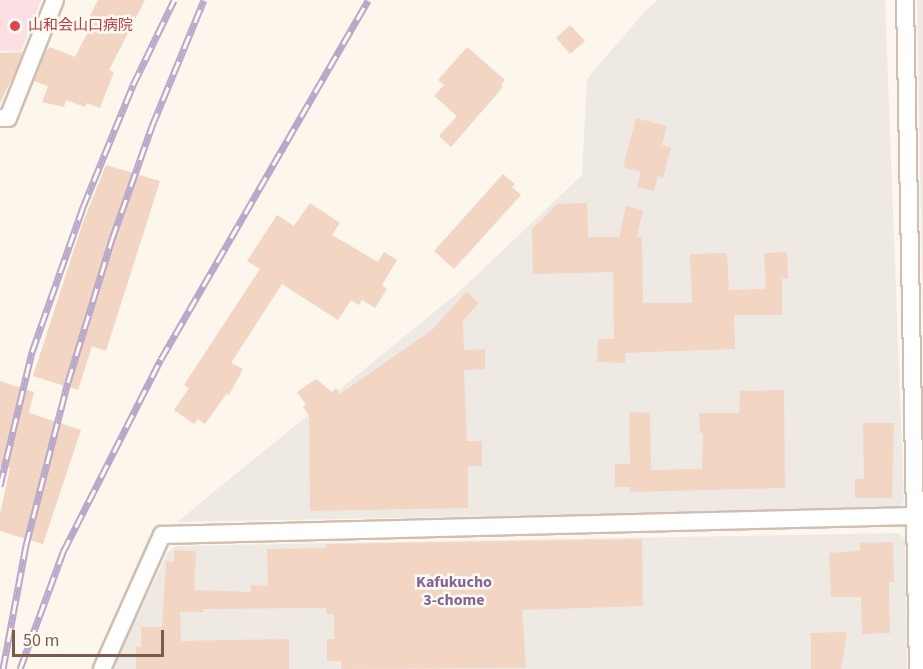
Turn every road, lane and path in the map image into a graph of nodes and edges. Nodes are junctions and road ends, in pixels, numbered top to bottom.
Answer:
1 (55, 0) edge
2 (905, 0) edge
3 (0, 118) edge
4 (919, 516) edge
5 (102, 669) edge
6 (918, 669) edge

1 - 3 street
2 - 4 street
4 - 5 street
4 - 6 street

